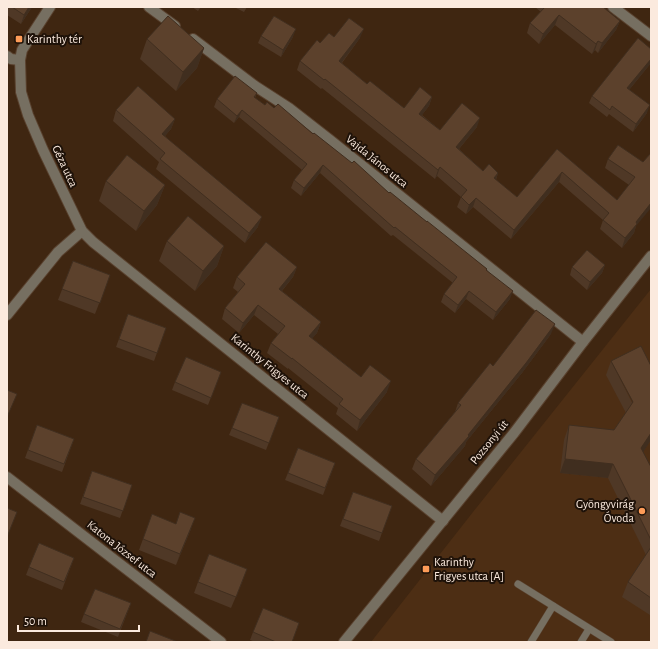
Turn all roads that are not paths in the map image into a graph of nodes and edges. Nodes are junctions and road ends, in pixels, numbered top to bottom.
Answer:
1 (50, 7) edge
2 (149, 7) edge
3 (613, 7) edge
4 (651, 36) edge
5 (7, 56) edge
6 (20, 60) junction
7 (82, 231) junction
8 (651, 256) edge
9 (7, 315) edge
10 (583, 342) junction
11 (7, 477) edge
12 (443, 521) junction
13 (518, 584) dead end
14 (554, 606) junction
15 (589, 629) junction
16 (221, 642) edge
17 (344, 642) edge
18 (530, 642) edge
19 (581, 642) edge
20 (611, 642) edge

1 - 6 street, Géza utca
2 - 10 street, Vajda János utca
3 - 4 street
5 - 6 street
6 - 7 street, Géza utca
7 - 9 street
7 - 12 street, Karinthy Frigyes utca
8 - 10 street, Pozsonyi út
10 - 12 street, Pozsonyi út
11 - 16 street, Katona József utca
12 - 17 street, Pozsonyi út
13 - 14 lane
14 - 15 lane
14 - 18 lane
15 - 19 lane
15 - 20 lane

